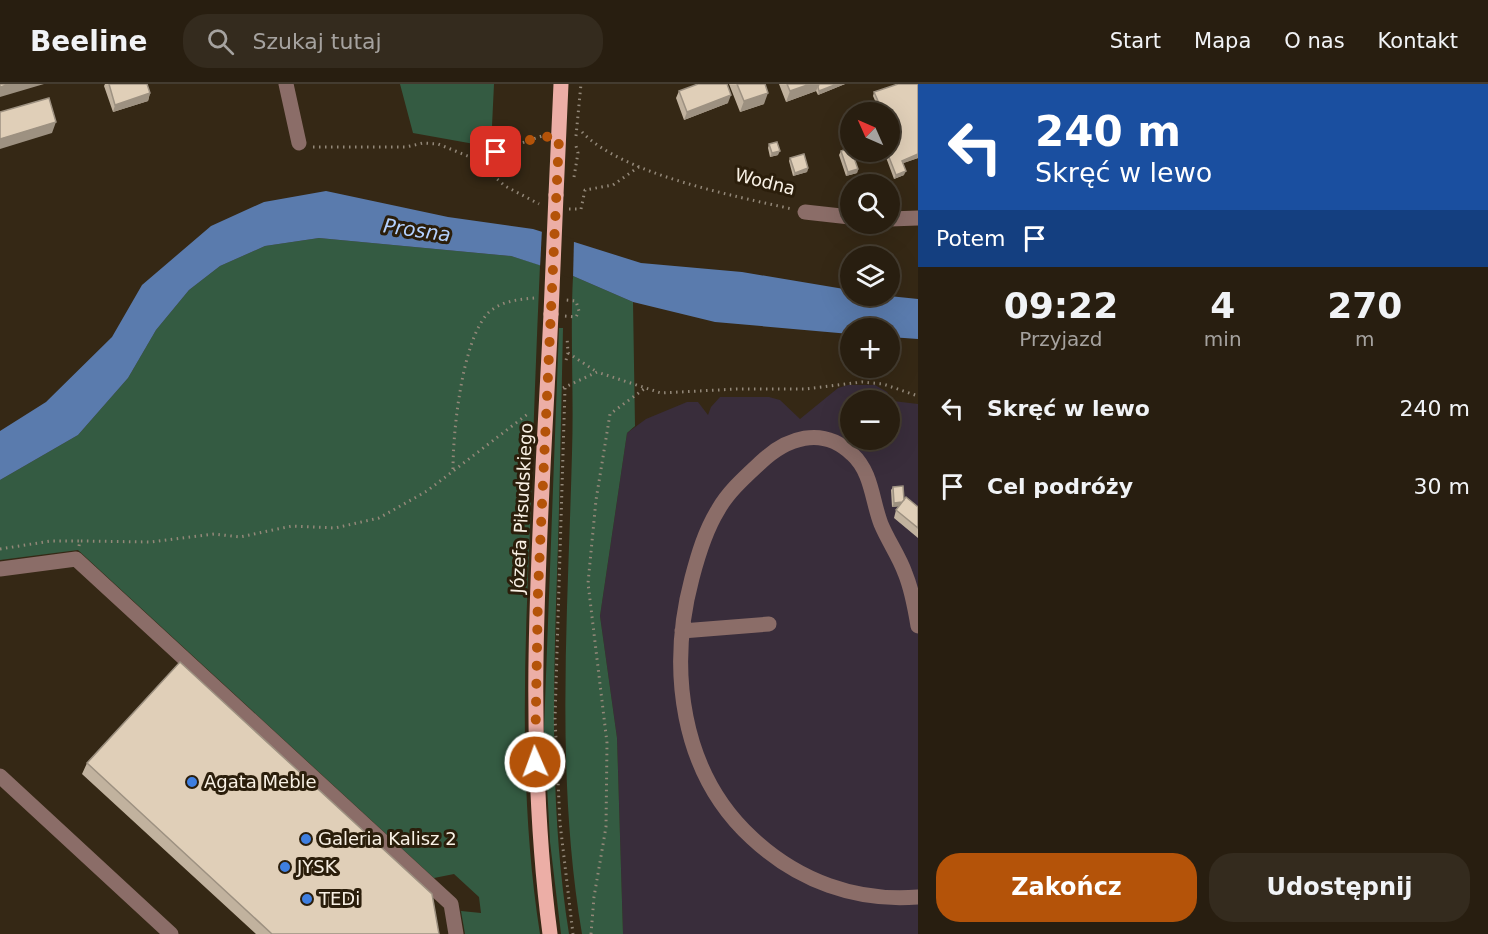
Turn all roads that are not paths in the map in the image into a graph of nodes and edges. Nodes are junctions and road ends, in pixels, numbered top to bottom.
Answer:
1 (286, 84) edge
2 (561, 84) edge
3 (299, 143) road end
4 (805, 212) road end
5 (840, 216) edge
6 (918, 218) edge
7 (900, 219) edge
8 (0, 569) edge
9 (769, 624) dead end
10 (918, 626) edge
11 (682, 631) junction
12 (0, 776) edge
13 (918, 897) edge
14 (171, 934) edge
15 (456, 934) edge
16 (550, 934) edge

1 - 3 street
2 - 16 main road, Józefa Piłsudskiego, bridge
4 - 5 street, Wodna
6 - 7 street
8 - 15 street
9 - 11 street
10 - 11 street
11 - 13 street
12 - 14 street

